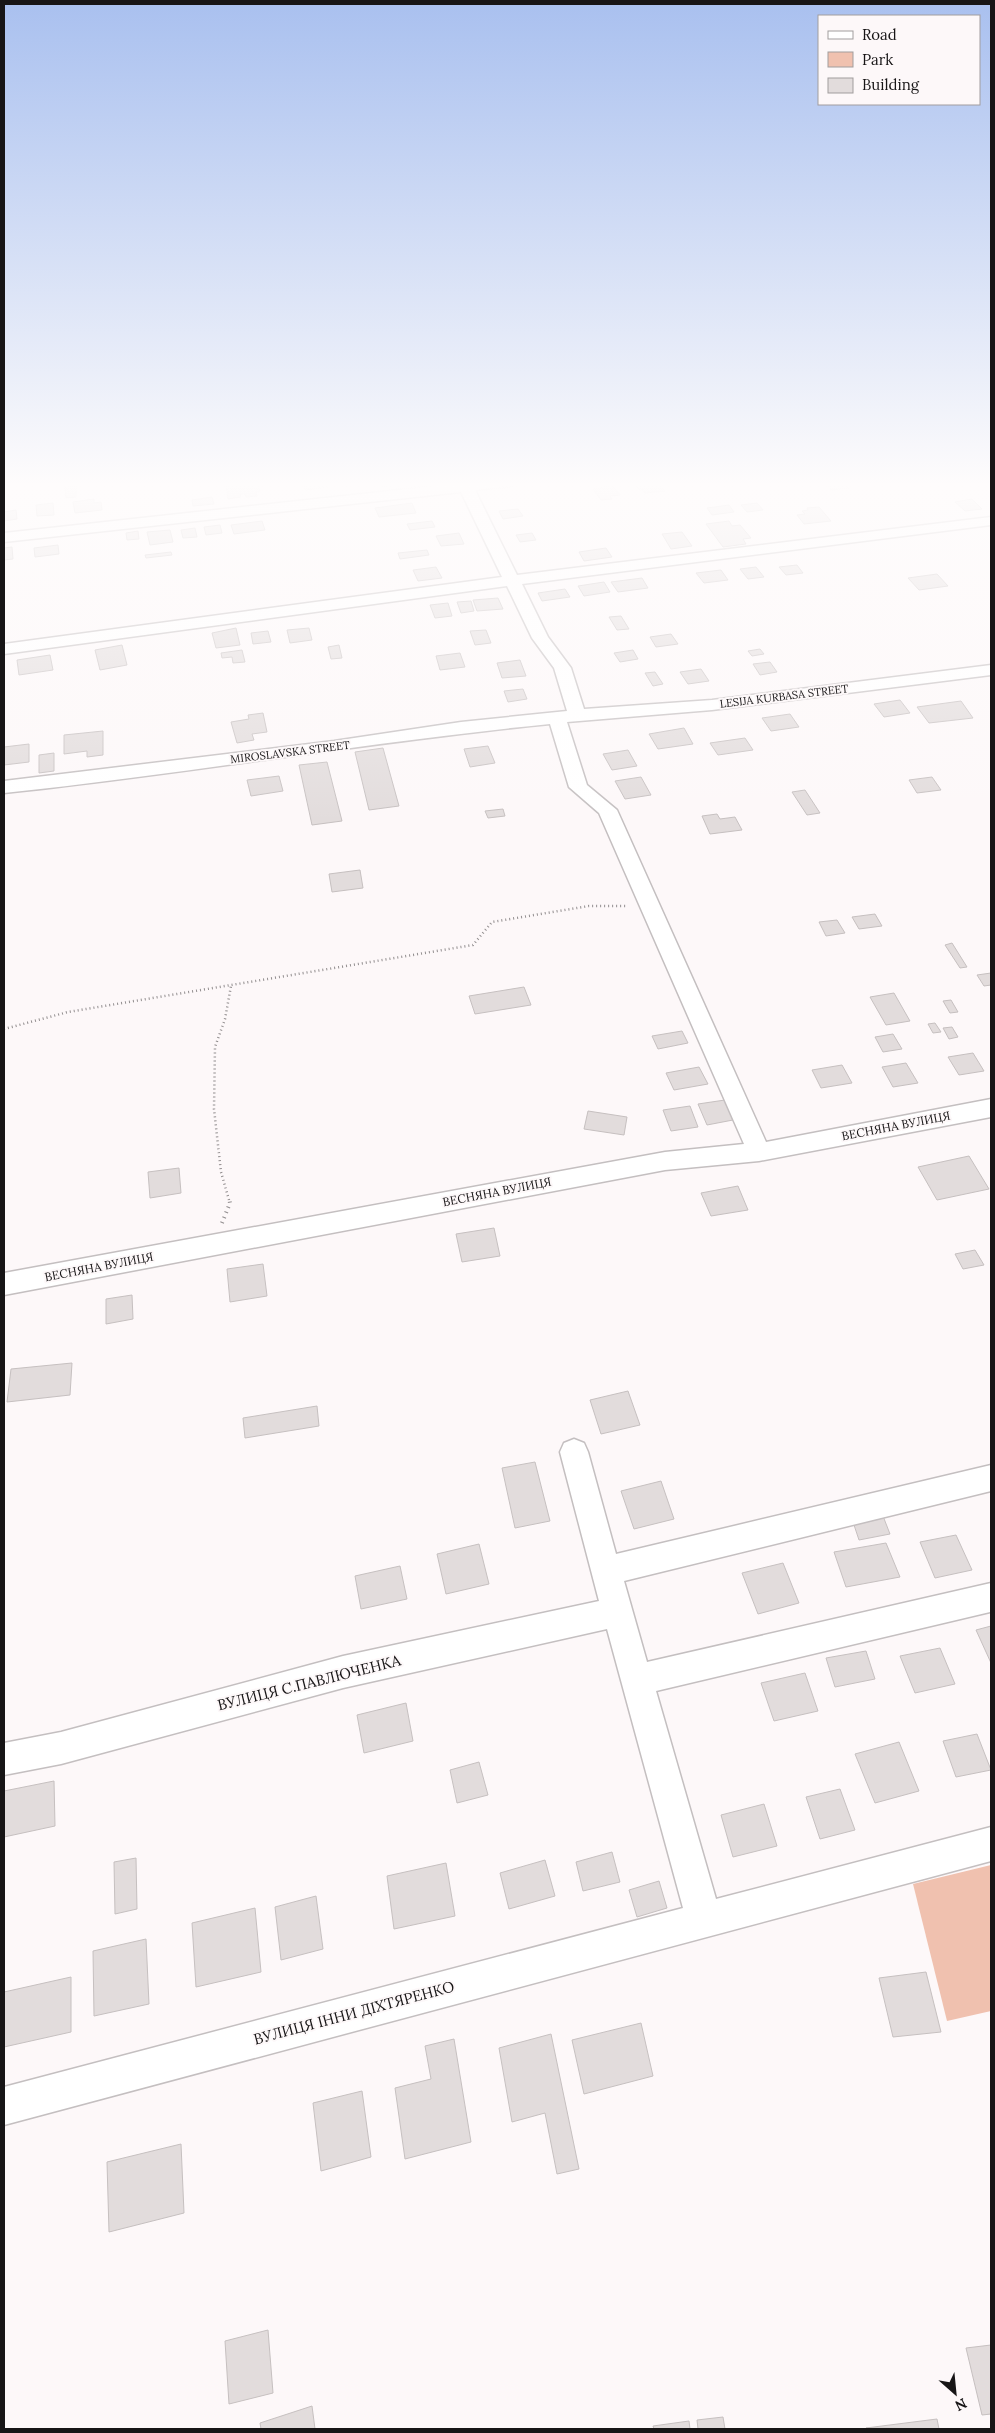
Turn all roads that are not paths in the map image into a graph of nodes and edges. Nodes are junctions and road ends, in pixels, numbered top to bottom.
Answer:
1 (398, 596) edge
2 (520, 596) edge
3 (4, 649) edge
4 (991, 670) edge
5 (567, 717) junction
6 (4, 787) edge
7 (991, 1108) edge
8 (760, 1152) junction
9 (4, 1284) edge
10 (574, 1452) dead end
11 (991, 1478) edge
12 (605, 1571) junction
13 (990, 1597) edge
14 (616, 1612) junction
15 (636, 1680) junction
16 (4, 1759) edge
17 (991, 1844) edge
18 (704, 1919) junction
19 (4, 2106) edge

1 - 3 street
2 - 5 street
4 - 5 street, LESIJA KURBASA STREET
5 - 6 street, MIROSLAVSKA STREET
5 - 8 street
7 - 8 street, ВЕСНЯНА ВУЛИЦЯ
8 - 9 street, ВЕСНЯНА ВУЛИЦЯ
10 - 12 street
11 - 12 street
12 - 14 street
13 - 15 street
14 - 15 street
14 - 16 street, ВУЛИЦЯ С.ПАВЛЮЧЕНКА
15 - 18 street
17 - 18 street, ВУЛИЦЯ ІННИ ДІХТЯРЕНКО
18 - 19 street, ВУЛИЦЯ ІННИ ДІХТЯРЕНКО

